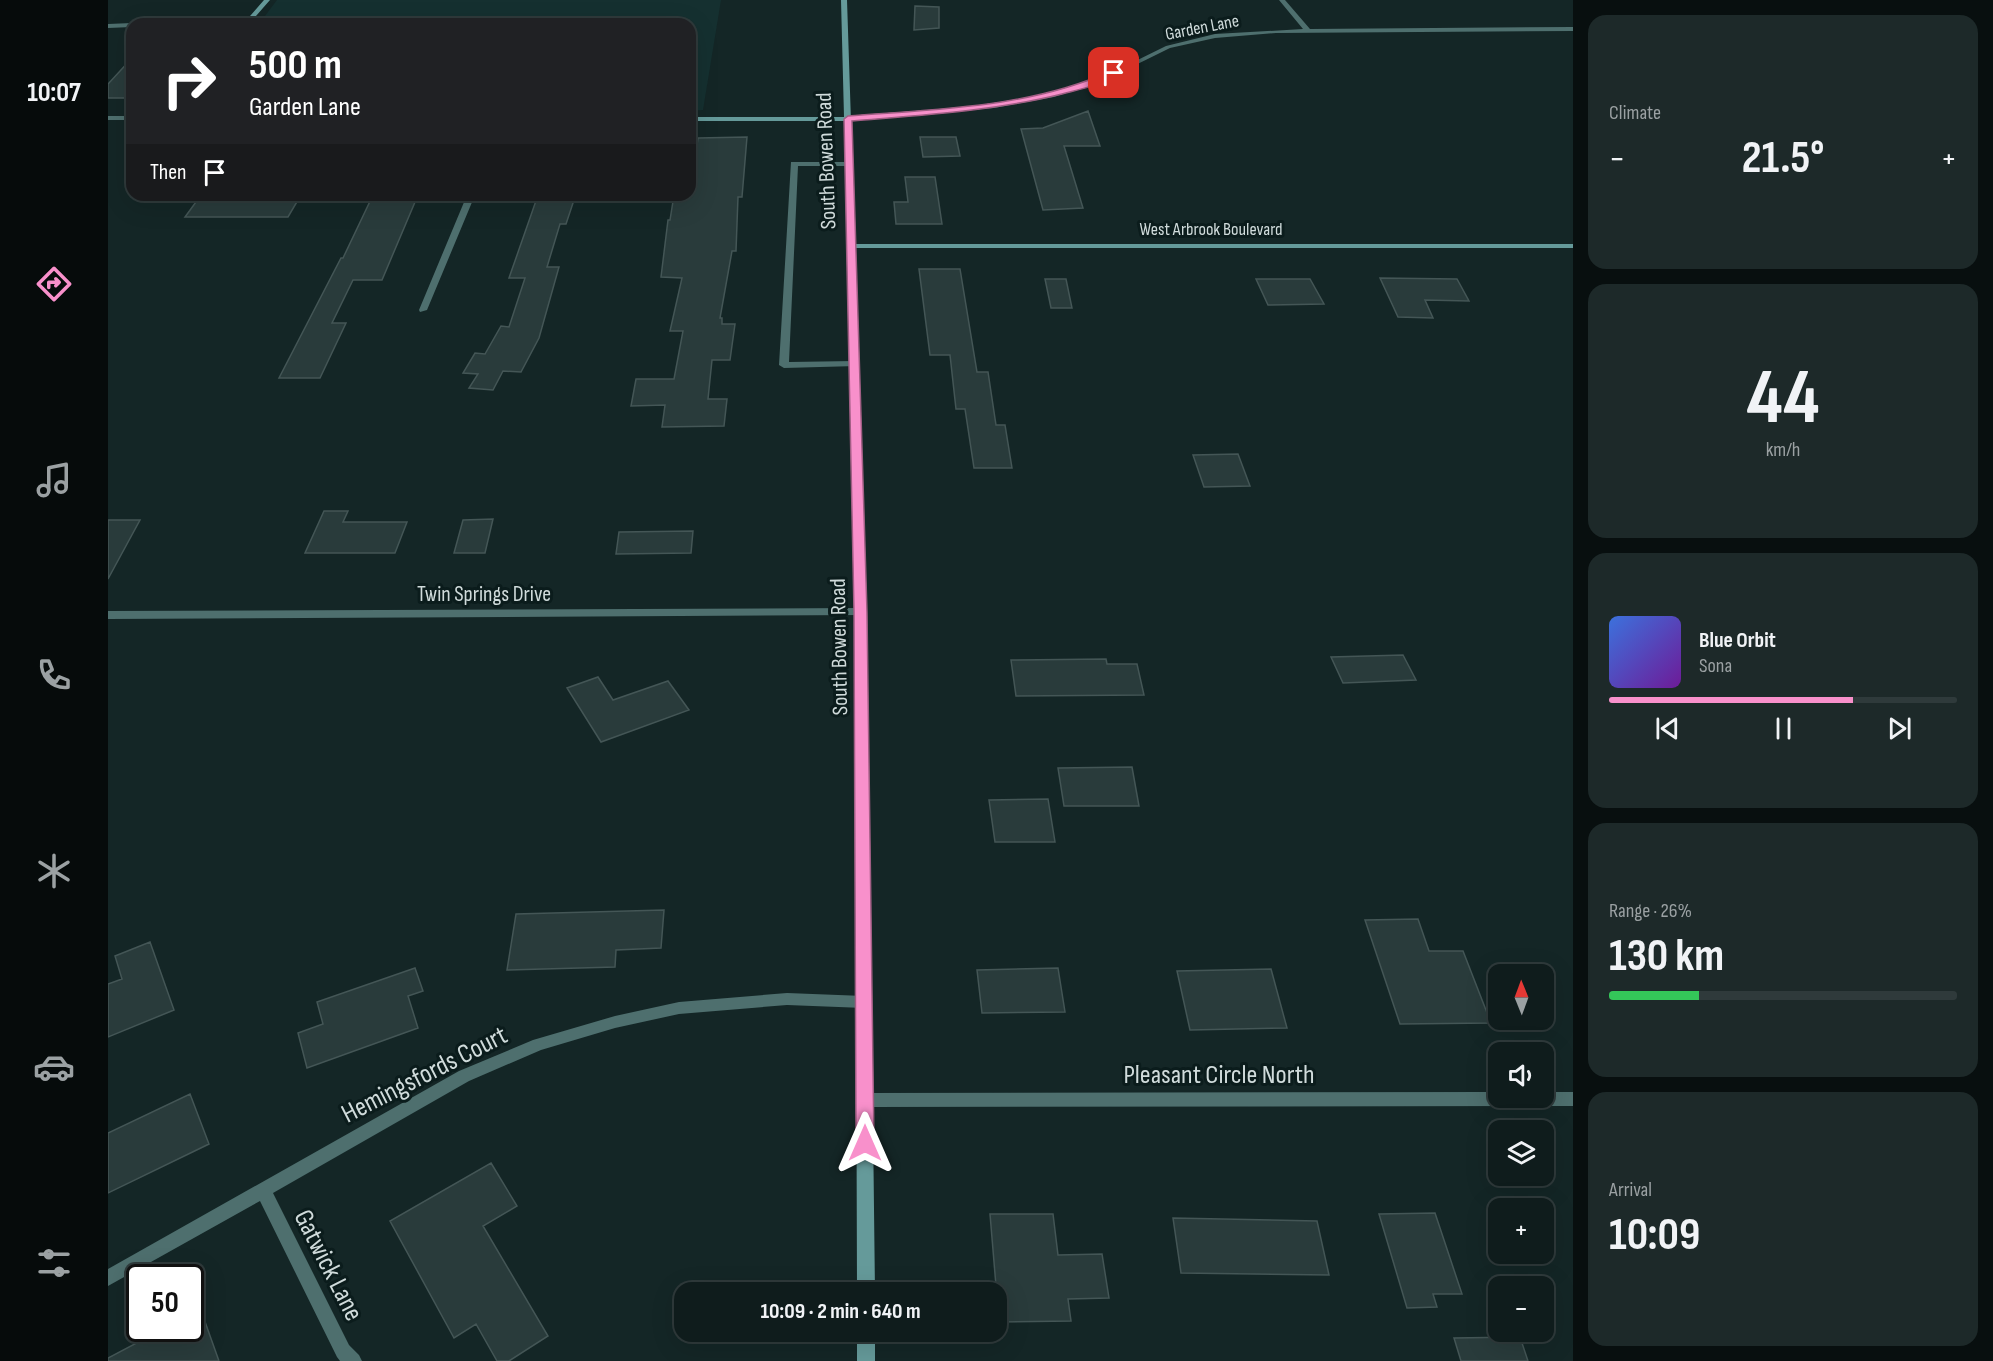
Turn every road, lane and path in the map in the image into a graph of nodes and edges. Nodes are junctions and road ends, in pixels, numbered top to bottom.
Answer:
1 (267, 0) edge
2 (844, 0) edge
3 (1282, 0) edge
4 (251, 18) edge
5 (108, 26) edge
6 (126, 26) edge
7 (1573, 29) edge
8 (1308, 31) junction
9 (108, 118) edge
10 (126, 118) edge
11 (696, 119) edge
12 (848, 119) junction
13 (849, 164) junction
14 (468, 201) edge
15 (850, 246) junction
16 (1573, 246) edge
17 (423, 310) dead end
18 (854, 364) junction
19 (861, 612) junction
20 (108, 615) edge
21 (864, 1002) junction
22 (1573, 1099) edge
23 (865, 1100) junction
24 (263, 1190) junction
25 (108, 1278) edge
26 (866, 1282) edge
27 (866, 1342) edge
28 (353, 1361) edge
29 (866, 1361) edge

1 - 4 main road
2 - 12 main road, South Bowen Road
3 - 8 street
5 - 6 street
7 - 8 street, Garden Lane
8 - 12 street, Garden Lane
9 - 10 street
11 - 12 main road
12 - 13 main road, South Bowen Road
13 - 15 main road, South Bowen Road
13 - 18 street
14 - 17 street
15 - 16 main road, West Arbrook Boulevard
15 - 18 main road, South Bowen Road
18 - 19 main road, South Bowen Road
19 - 20 street, Twin Springs Drive
19 - 21 main road, South Bowen Road
21 - 23 main road, South Bowen Road
21 - 24 street, Hemingsfords Court
22 - 23 street, Pleasant Circle North
23 - 26 main road, South Bowen Road
24 - 25 street, Hemingsfords Court
24 - 28 street, Gatwick Lane
27 - 29 main road

